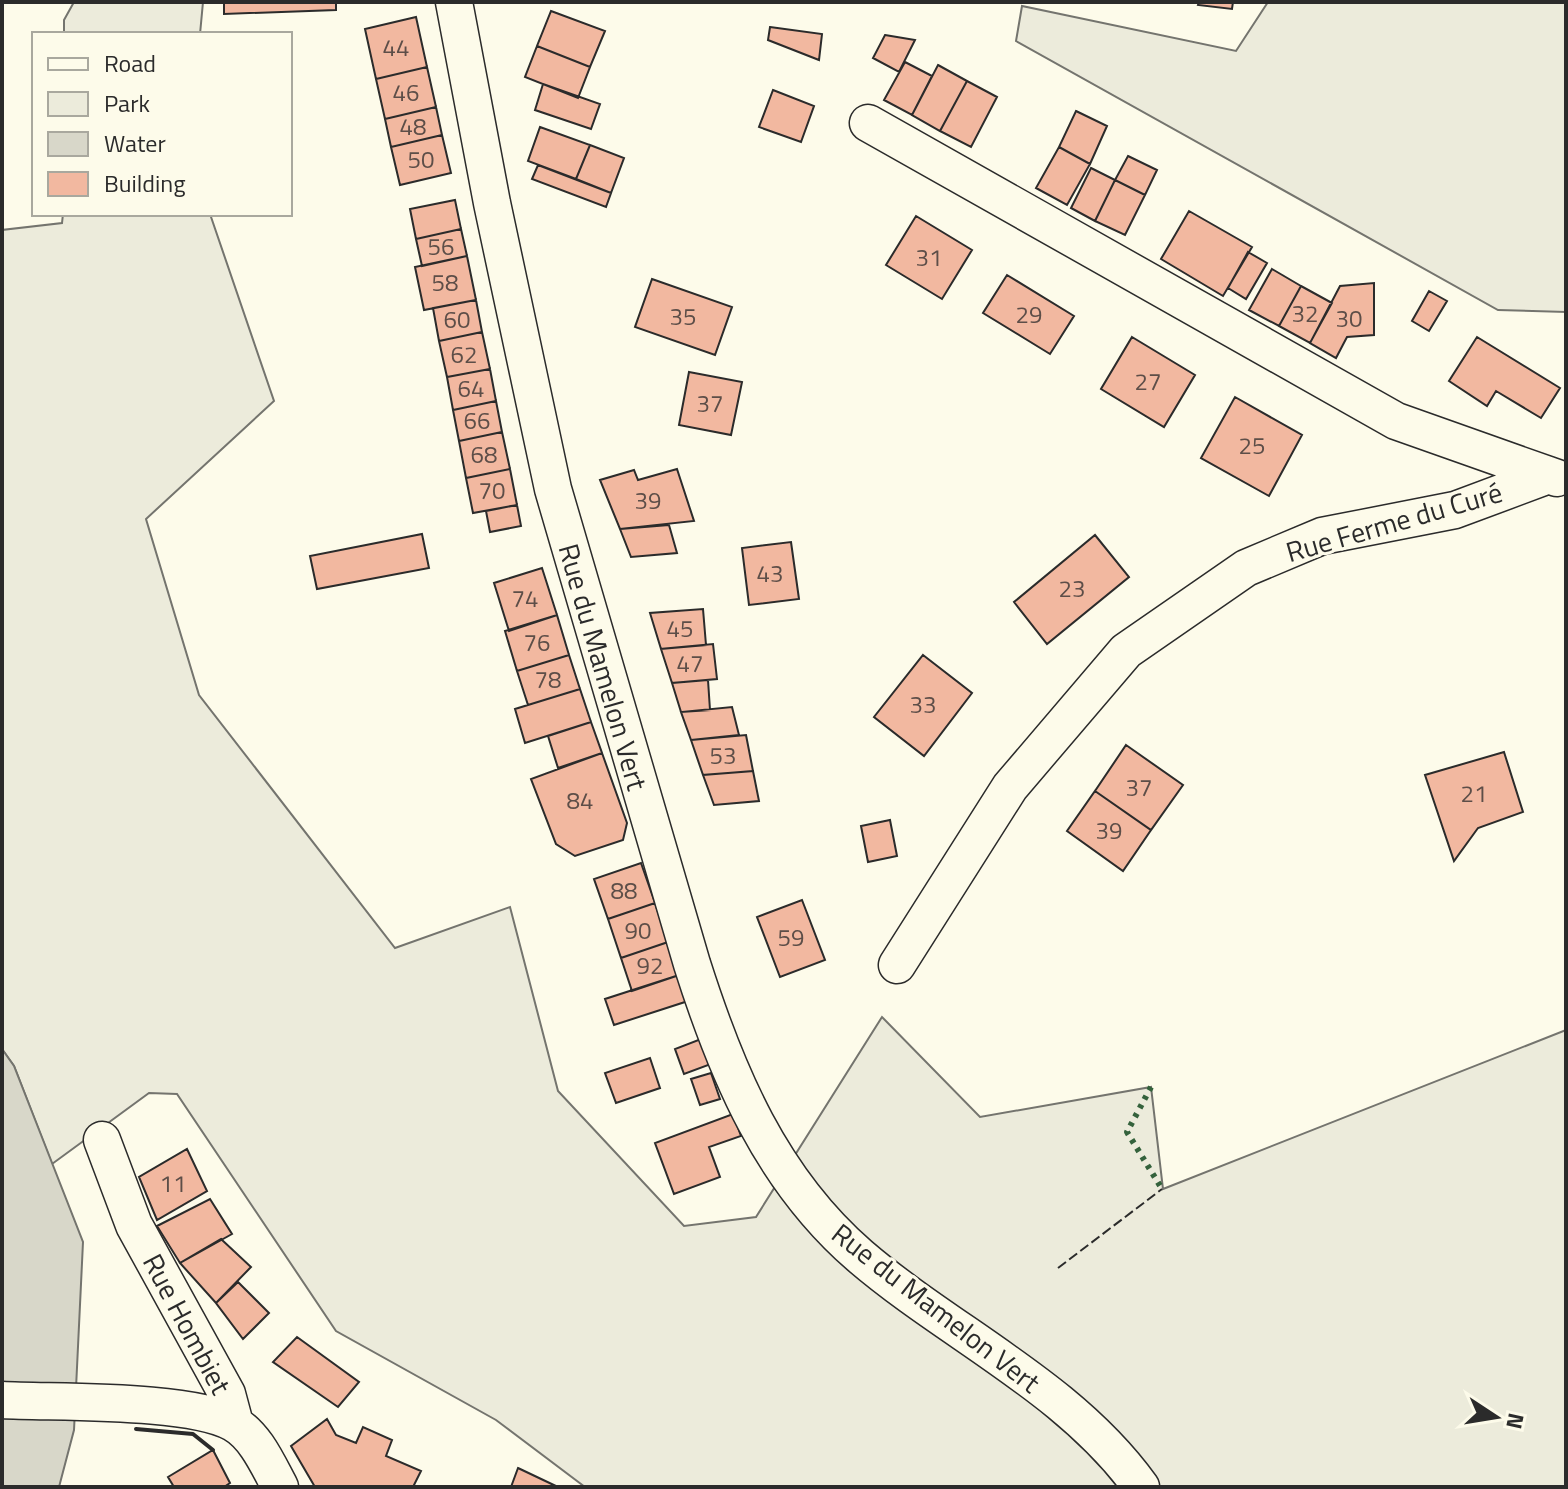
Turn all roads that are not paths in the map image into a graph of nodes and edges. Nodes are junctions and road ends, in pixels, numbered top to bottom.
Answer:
1 (454, 2) edge
2 (868, 123) dead end
3 (1557, 478) edge
4 (897, 965) dead end
5 (102, 1140) dead end
6 (2, 1400) edge
7 (235, 1424) junction
8 (280, 1487) edge
9 (1141, 1487) edge

1 - 9 street, Rue du Mamelon Vert
2 - 3 street, Rue Ferme du Curé
3 - 4 street, Rue Ferme du Curé
5 - 7 street, Rue Hombiet
6 - 7 street, Rue Hombiet
7 - 8 street

